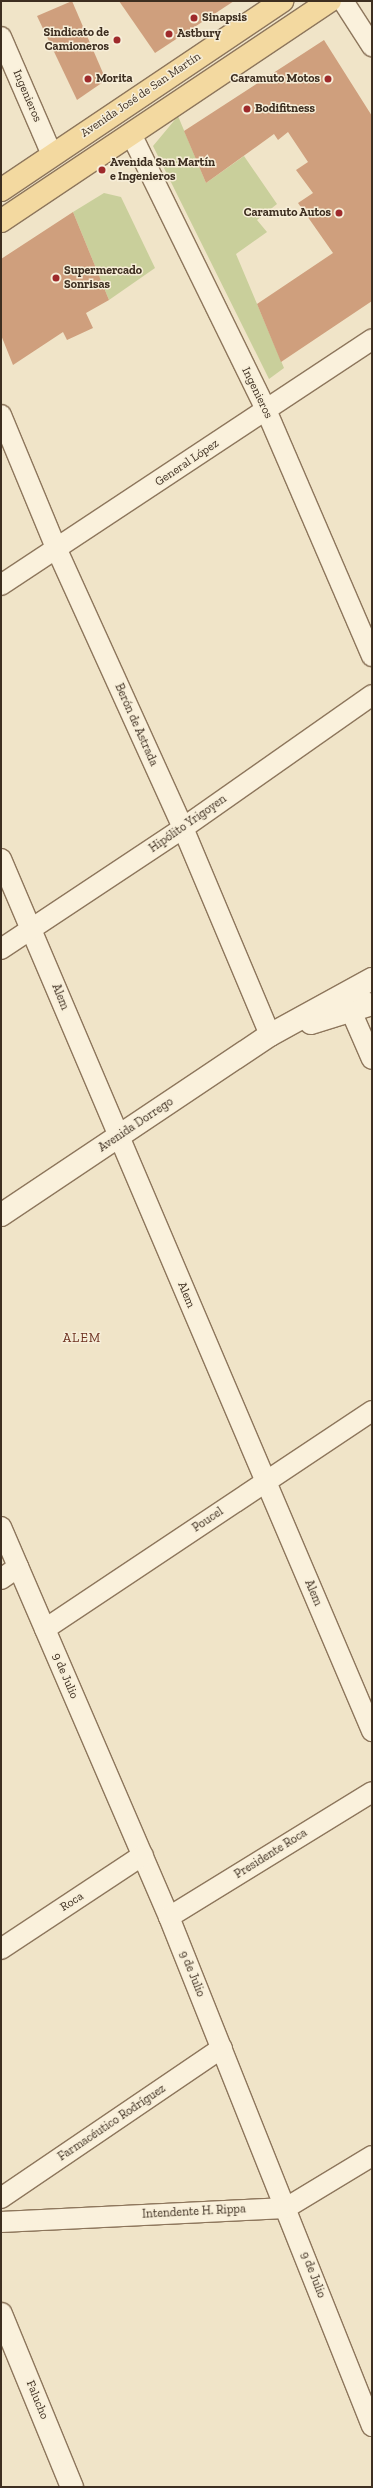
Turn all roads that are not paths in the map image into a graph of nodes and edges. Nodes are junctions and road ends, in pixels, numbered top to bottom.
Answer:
1 (282, 1) edge
2 (330, 1) edge
3 (343, 1) edge
4 (1, 37) edge
5 (372, 46) edge
6 (131, 134) junction
7 (52, 155) junction
8 (1, 190) edge
9 (1, 221) edge
10 (372, 339) edge
11 (266, 410) junction
12 (1, 415) edge
13 (57, 550) junction
14 (1, 585) edge
15 (372, 656) edge
16 (372, 695) edge
17 (182, 828) junction
18 (1, 859) edge
19 (32, 928) junction
20 (1, 949) edge
21 (372, 979) edge
22 (372, 985) edge
23 (372, 1004) edge
24 (351, 1011) junction
25 (270, 1035) junction
26 (372, 1059) edge
27 (118, 1137) junction
28 (1, 1215) edge
29 (372, 1411) edge
30 (266, 1482) junction
31 (1, 1527) edge
32 (18, 1567) junction
33 (1, 1579) edge
34 (45, 1629) junction
35 (372, 1732) edge
36 (372, 1792) edge
37 (143, 1855) junction
38 (170, 1916) junction
39 (1, 1949) edge
40 (222, 2048) junction
41 (372, 2156) edge
42 (1, 2198) edge
43 (286, 2208) junction
44 (1, 2222) edge
45 (1, 2314) edge
46 (372, 2426) edge
47 (72, 2487) edge

1 - 7 main road, Avenida José de San Martín
2 - 6 main road
3 - 5 street
4 - 7 street, Ingenieros
6 - 9 main road
6 - 11 street, Ingenieros
7 - 8 main road, Avenida José de San Martín
10 - 11 street, General López
11 - 13 street, General López
11 - 15 street, Ingenieros
12 - 13 street, Berón de Astrada
13 - 14 street, General López
13 - 17 street, Berón de Astrada
16 - 17 street, Hipólito Yrigoyen
17 - 19 street, Hipólito Yrigoyen
17 - 25 street, Berón de Astrada
18 - 19 street, Alem
19 - 20 street, Hipólito Yrigoyen
19 - 27 street, Alem
21 - 25 main road, Avenida Dorrego
22 - 24 street
23 - 24 main road, Avenida Dorrego
24 - 25 main road, Avenida Dorrego
24 - 26 street
25 - 27 main road, Avenida Dorrego
27 - 28 main road, Avenida Dorrego
27 - 30 street, Alem
29 - 30 street, Poucel
30 - 34 street, Poucel
30 - 35 street, Alem
31 - 32 street, 9 de Julio
32 - 33 street
32 - 34 street, 9 de Julio
34 - 37 street, 9 de Julio
36 - 38 street, Presidente Roca
37 - 38 street, 9 de Julio
37 - 39 street, Roca
38 - 40 street, 9 de Julio
40 - 42 street, Farmacéutico Rodríguez
40 - 43 street, 9 de Julio
41 - 43 street, Intendente H. Rippa
43 - 44 street, Intendente H. Rippa
43 - 46 street, 9 de Julio
45 - 47 main road, Falucho

